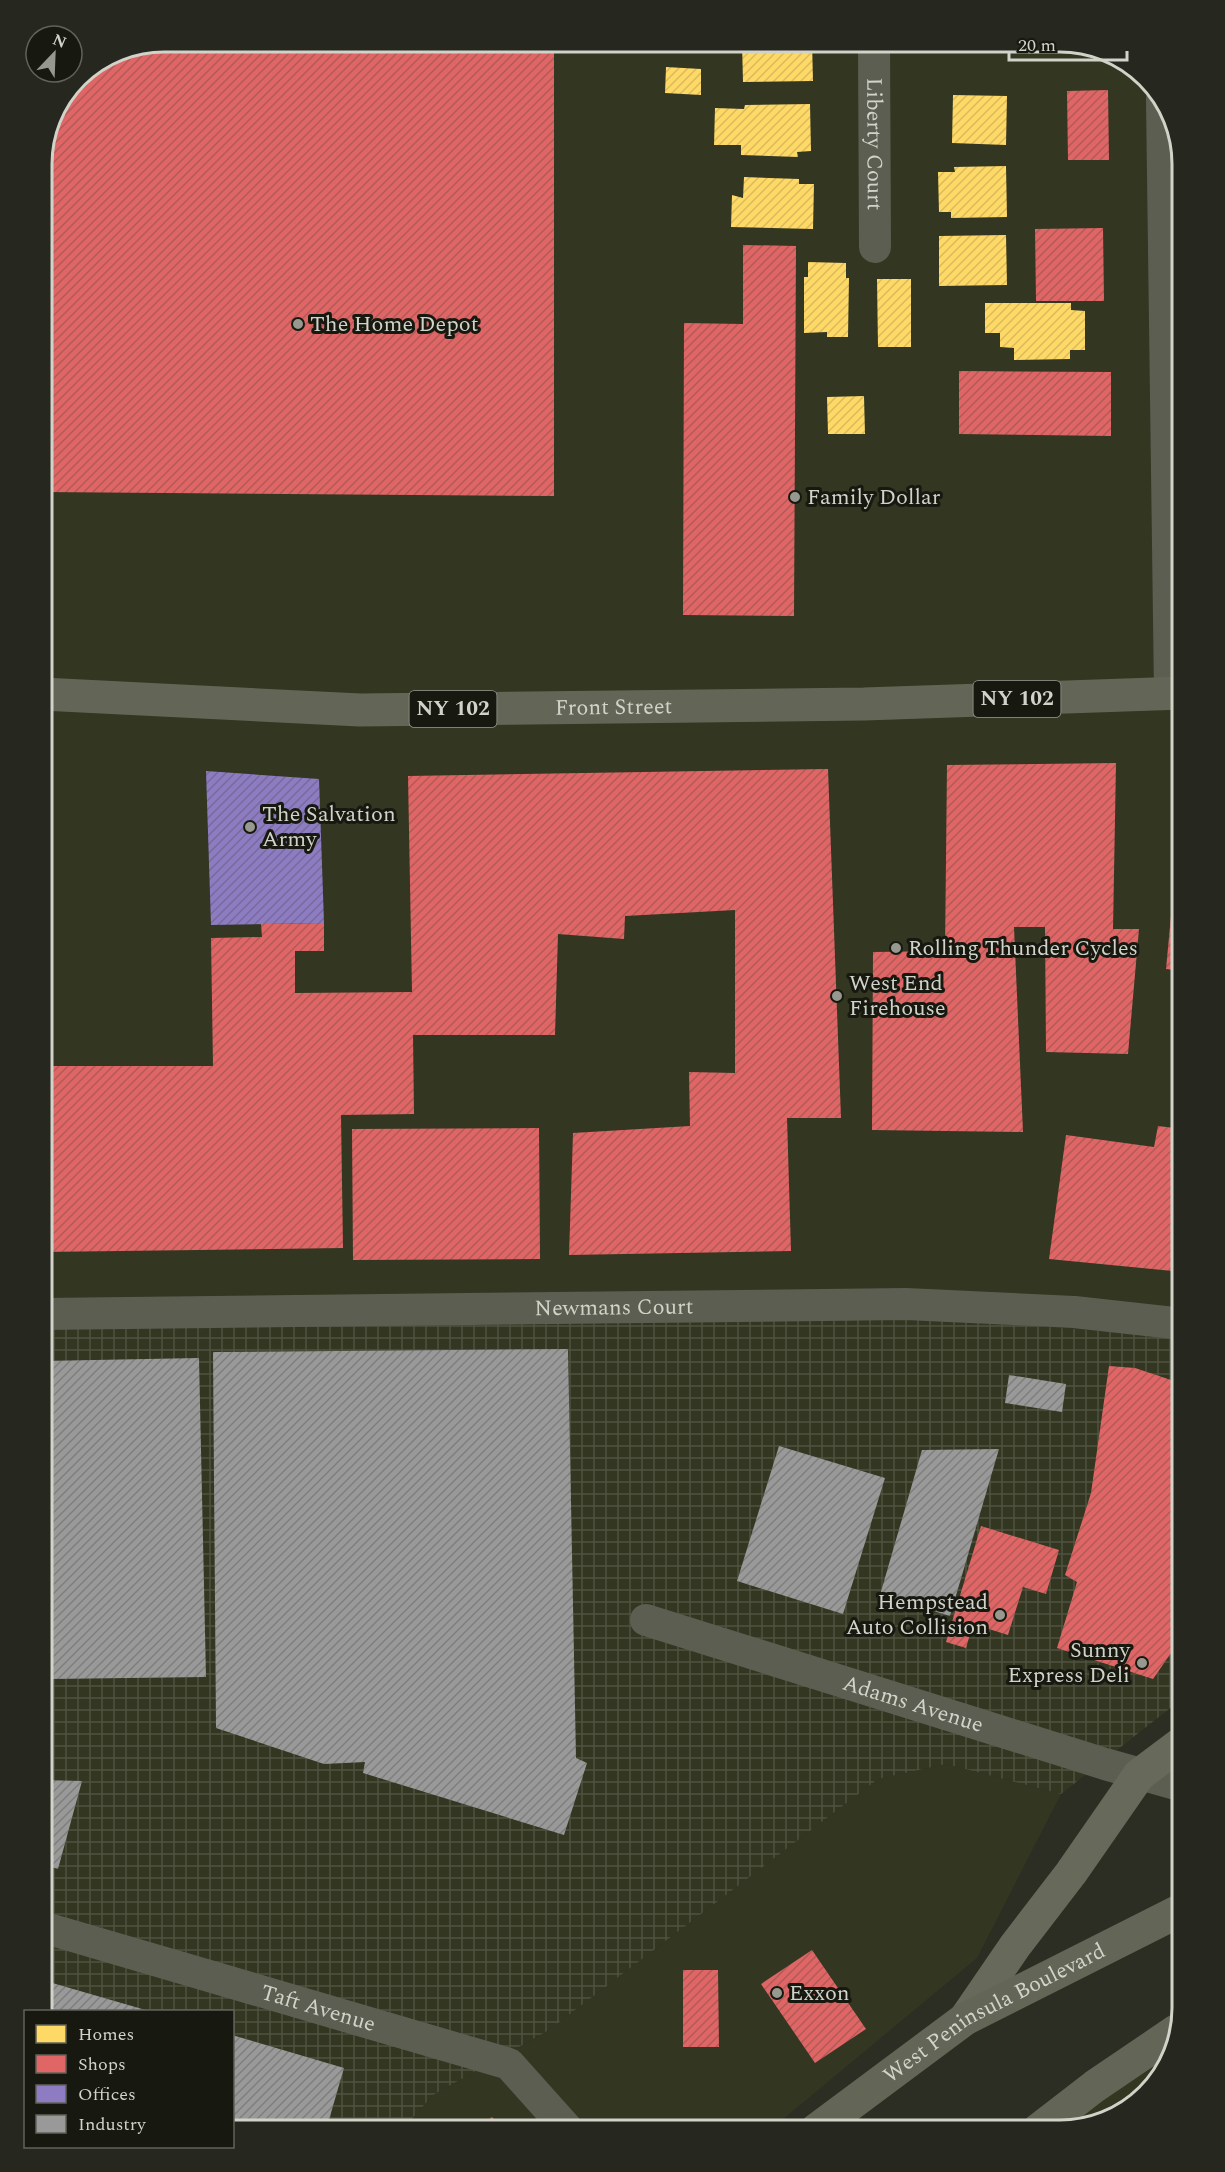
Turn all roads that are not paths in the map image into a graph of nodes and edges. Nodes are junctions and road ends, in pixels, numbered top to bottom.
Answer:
1 (874, 53) edge
2 (1161, 116) edge
3 (875, 247) dead end
4 (1172, 508) edge
5 (1172, 693) edge
6 (53, 695) edge
7 (52, 1314) edge
8 (1172, 1323) edge
9 (646, 1620) dead end
10 (1172, 1750) edge
11 (1139, 1774) junction
12 (1172, 1783) edge
13 (1172, 1915) edge
14 (52, 1930) edge
15 (965, 2019) junction
16 (1169, 2036) edge
17 (559, 2119) edge
18 (830, 2120) edge
19 (1051, 2120) edge

1 - 3 street, Liberty Court
2 - 4 street
5 - 6 main road, Front Street / NY 102
7 - 8 street, Newmans Court
9 - 11 street, Adams Avenue
10 - 11 main road
11 - 12 street, Adams Avenue
11 - 15 main road
13 - 15 main road, West Peninsula Boulevard
14 - 17 street, Taft Avenue
15 - 18 main road, West Peninsula Boulevard
16 - 19 main road

